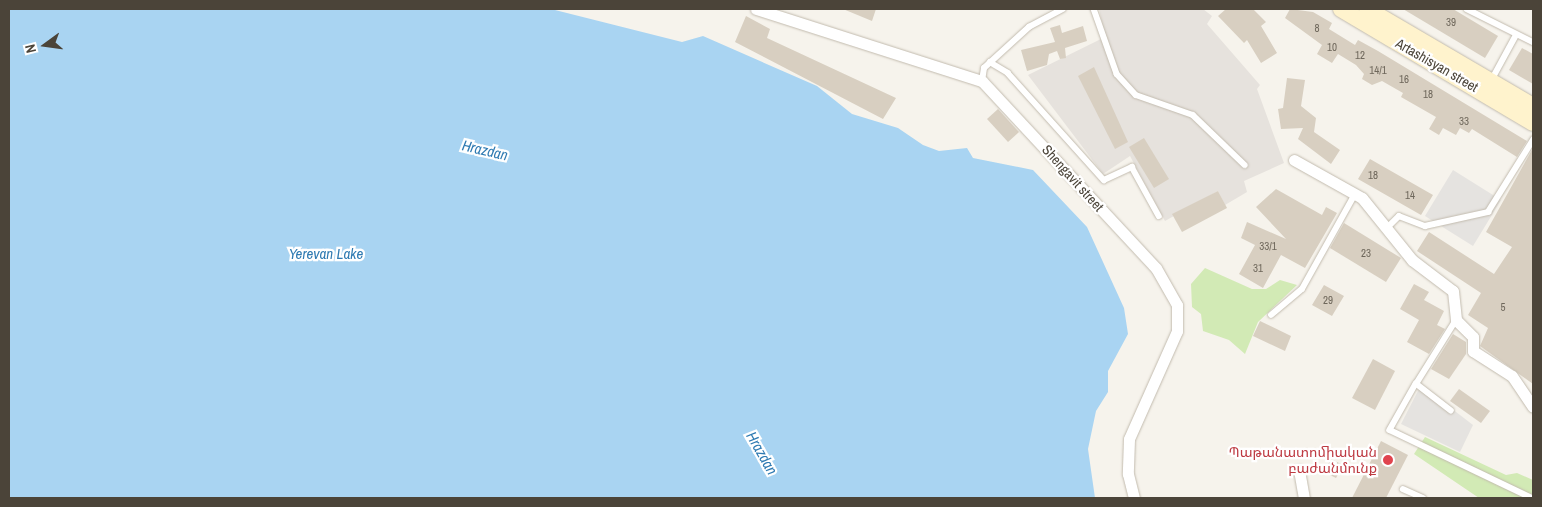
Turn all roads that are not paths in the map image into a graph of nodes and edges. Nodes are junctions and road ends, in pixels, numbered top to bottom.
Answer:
1 (756, 9) edge
2 (1063, 9) edge
3 (1094, 9) edge
4 (1341, 9) edge
5 (1467, 9) edge
6 (1373, 10) edge
7 (1515, 37) junction
8 (1533, 42) edge
9 (990, 62) junction
10 (982, 81) junction
11 (1488, 88) junction
12 (1533, 106) edge
13 (1533, 122) edge
14 (1533, 140) edge
15 (1294, 160) dead end
16 (1245, 164) dead end
17 (1355, 194) junction
18 (1160, 216) dead end
19 (1384, 230) junction
20 (1271, 315) dead end
21 (1456, 320) junction
22 (1416, 384) junction
23 (1533, 407) edge
24 (1451, 411) dead end
25 (1298, 470) dead end
26 (1403, 489) dead end
27 (1134, 498) edge
28 (1304, 498) edge
29 (1423, 498) edge
30 (1532, 498) edge

1 - 10 street, Shengavit street
2 - 9 lane
3 - 16 lane
4 - 11 street, Artashisyan street
5 - 7 lane
6 - 11 street, Artashisyan street
7 - 8 lane
7 - 11 lane
9 - 10 lane
9 - 18 lane
10 - 27 street, Shengavit street
11 - 12 street, Artashisyan street
11 - 13 street, Artashisyan street
14 - 19 lane
15 - 17 street
17 - 19 street
17 - 20 lane
19 - 21 street
21 - 22 lane
21 - 23 street
22 - 24 lane
22 - 30 lane
25 - 28 street
26 - 29 lane

